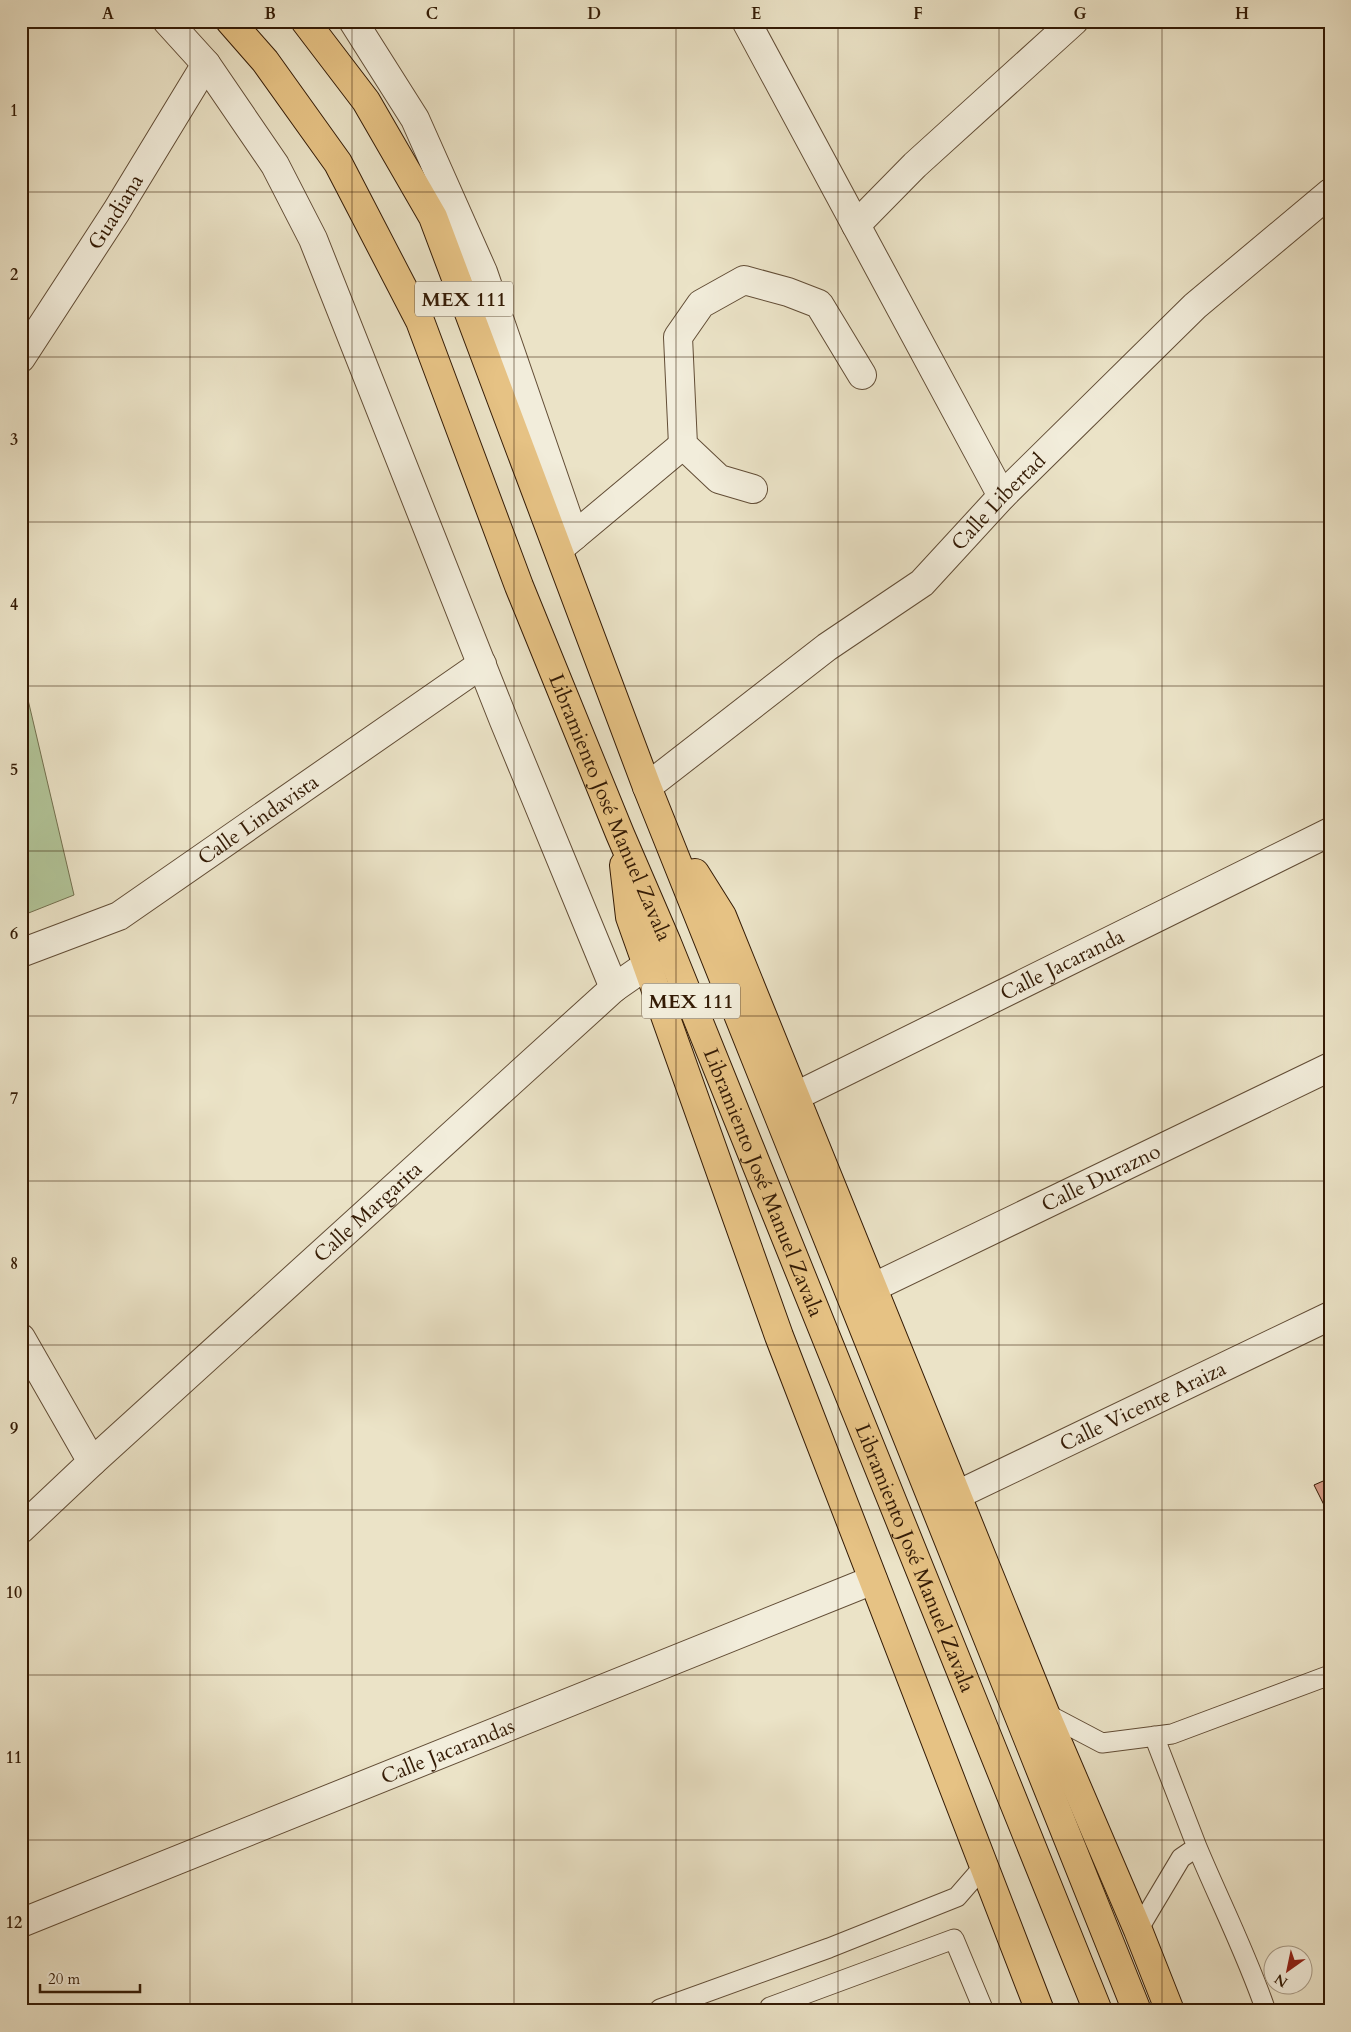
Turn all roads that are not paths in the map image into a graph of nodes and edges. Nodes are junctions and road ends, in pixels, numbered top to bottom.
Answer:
1 (167, 21) edge
2 (230, 21) edge
3 (304, 21) edge
4 (353, 21) edge
5 (746, 21) edge
6 (1074, 21) edge
7 (206, 64) junction
8 (1330, 193) edge
9 (856, 225) junction
10 (21, 358) edge
11 (862, 375) dead end
12 (683, 445) junction
13 (753, 489) dead end
14 (1002, 496) junction
15 (566, 543) junction
16 (482, 664) junction
17 (652, 799) junction
18 (1330, 832) edge
19 (620, 834) junction
20 (21, 953) edge
21 (647, 965) junction
22 (614, 988) junction
23 (1330, 1067) edge
24 (794, 1097) junction
25 (872, 1288) junction
26 (1330, 1316) edge
27 (21, 1338) edge
28 (92, 1462) junction
29 (957, 1495) junction
30 (21, 1529) edge
31 (873, 1580) junction
32 (1330, 1675) edge
33 (1045, 1713) junction
34 (1154, 1736) junction
35 (1197, 1848) junction
36 (984, 1866) junction
37 (21, 1923) edge
38 (1138, 1930) junction
39 (658, 2011) edge
40 (772, 2011) edge
41 (984, 2011) edge
42 (1040, 2011) edge
43 (1098, 2011) edge
44 (1138, 2011) edge
45 (1170, 2011) edge
46 (1266, 2011) edge

1 - 7 street
2 - 19 main road, Libramiento José Manuel Zavala / MEX 111
3 - 15 main road, Libramiento José Manuel Zavala / MEX 111
4 - 15 street
5 - 9 street
6 - 9 street
7 - 10 street, Guadiana
7 - 16 street
8 - 14 street, Calle Libertad
9 - 14 street
11 - 12 street
12 - 13 street
12 - 15 street
14 - 17 street, Calle Libertad
15 - 17 main road, Libramiento José Manuel Zavala / MEX 111
16 - 20 street, Calle Lindavista
16 - 22 street
17 - 24 main road
17 - 44 main road, Libramiento José Manuel Zavala / MEX 111
18 - 24 street, Calle Jacaranda
19 - 21 main road
19 - 43 main road, Libramiento José Manuel Zavala / MEX 111
21 - 22 street, Calle Margarita
21 - 31 main road
22 - 28 street, Calle Margarita
23 - 25 street, Calle Durazno
24 - 25 main road
25 - 29 main road
26 - 29 street, Calle Vicente Araiza
27 - 28 street
28 - 30 street, Calle Margarita
29 - 33 main road
31 - 36 main road
31 - 37 street, Calle Jacarandas
32 - 34 lane
33 - 34 lane
33 - 38 main road
34 - 35 lane
35 - 38 lane
35 - 46 lane
36 - 39 lane
36 - 42 main road
38 - 45 main road
40 - 41 lane

